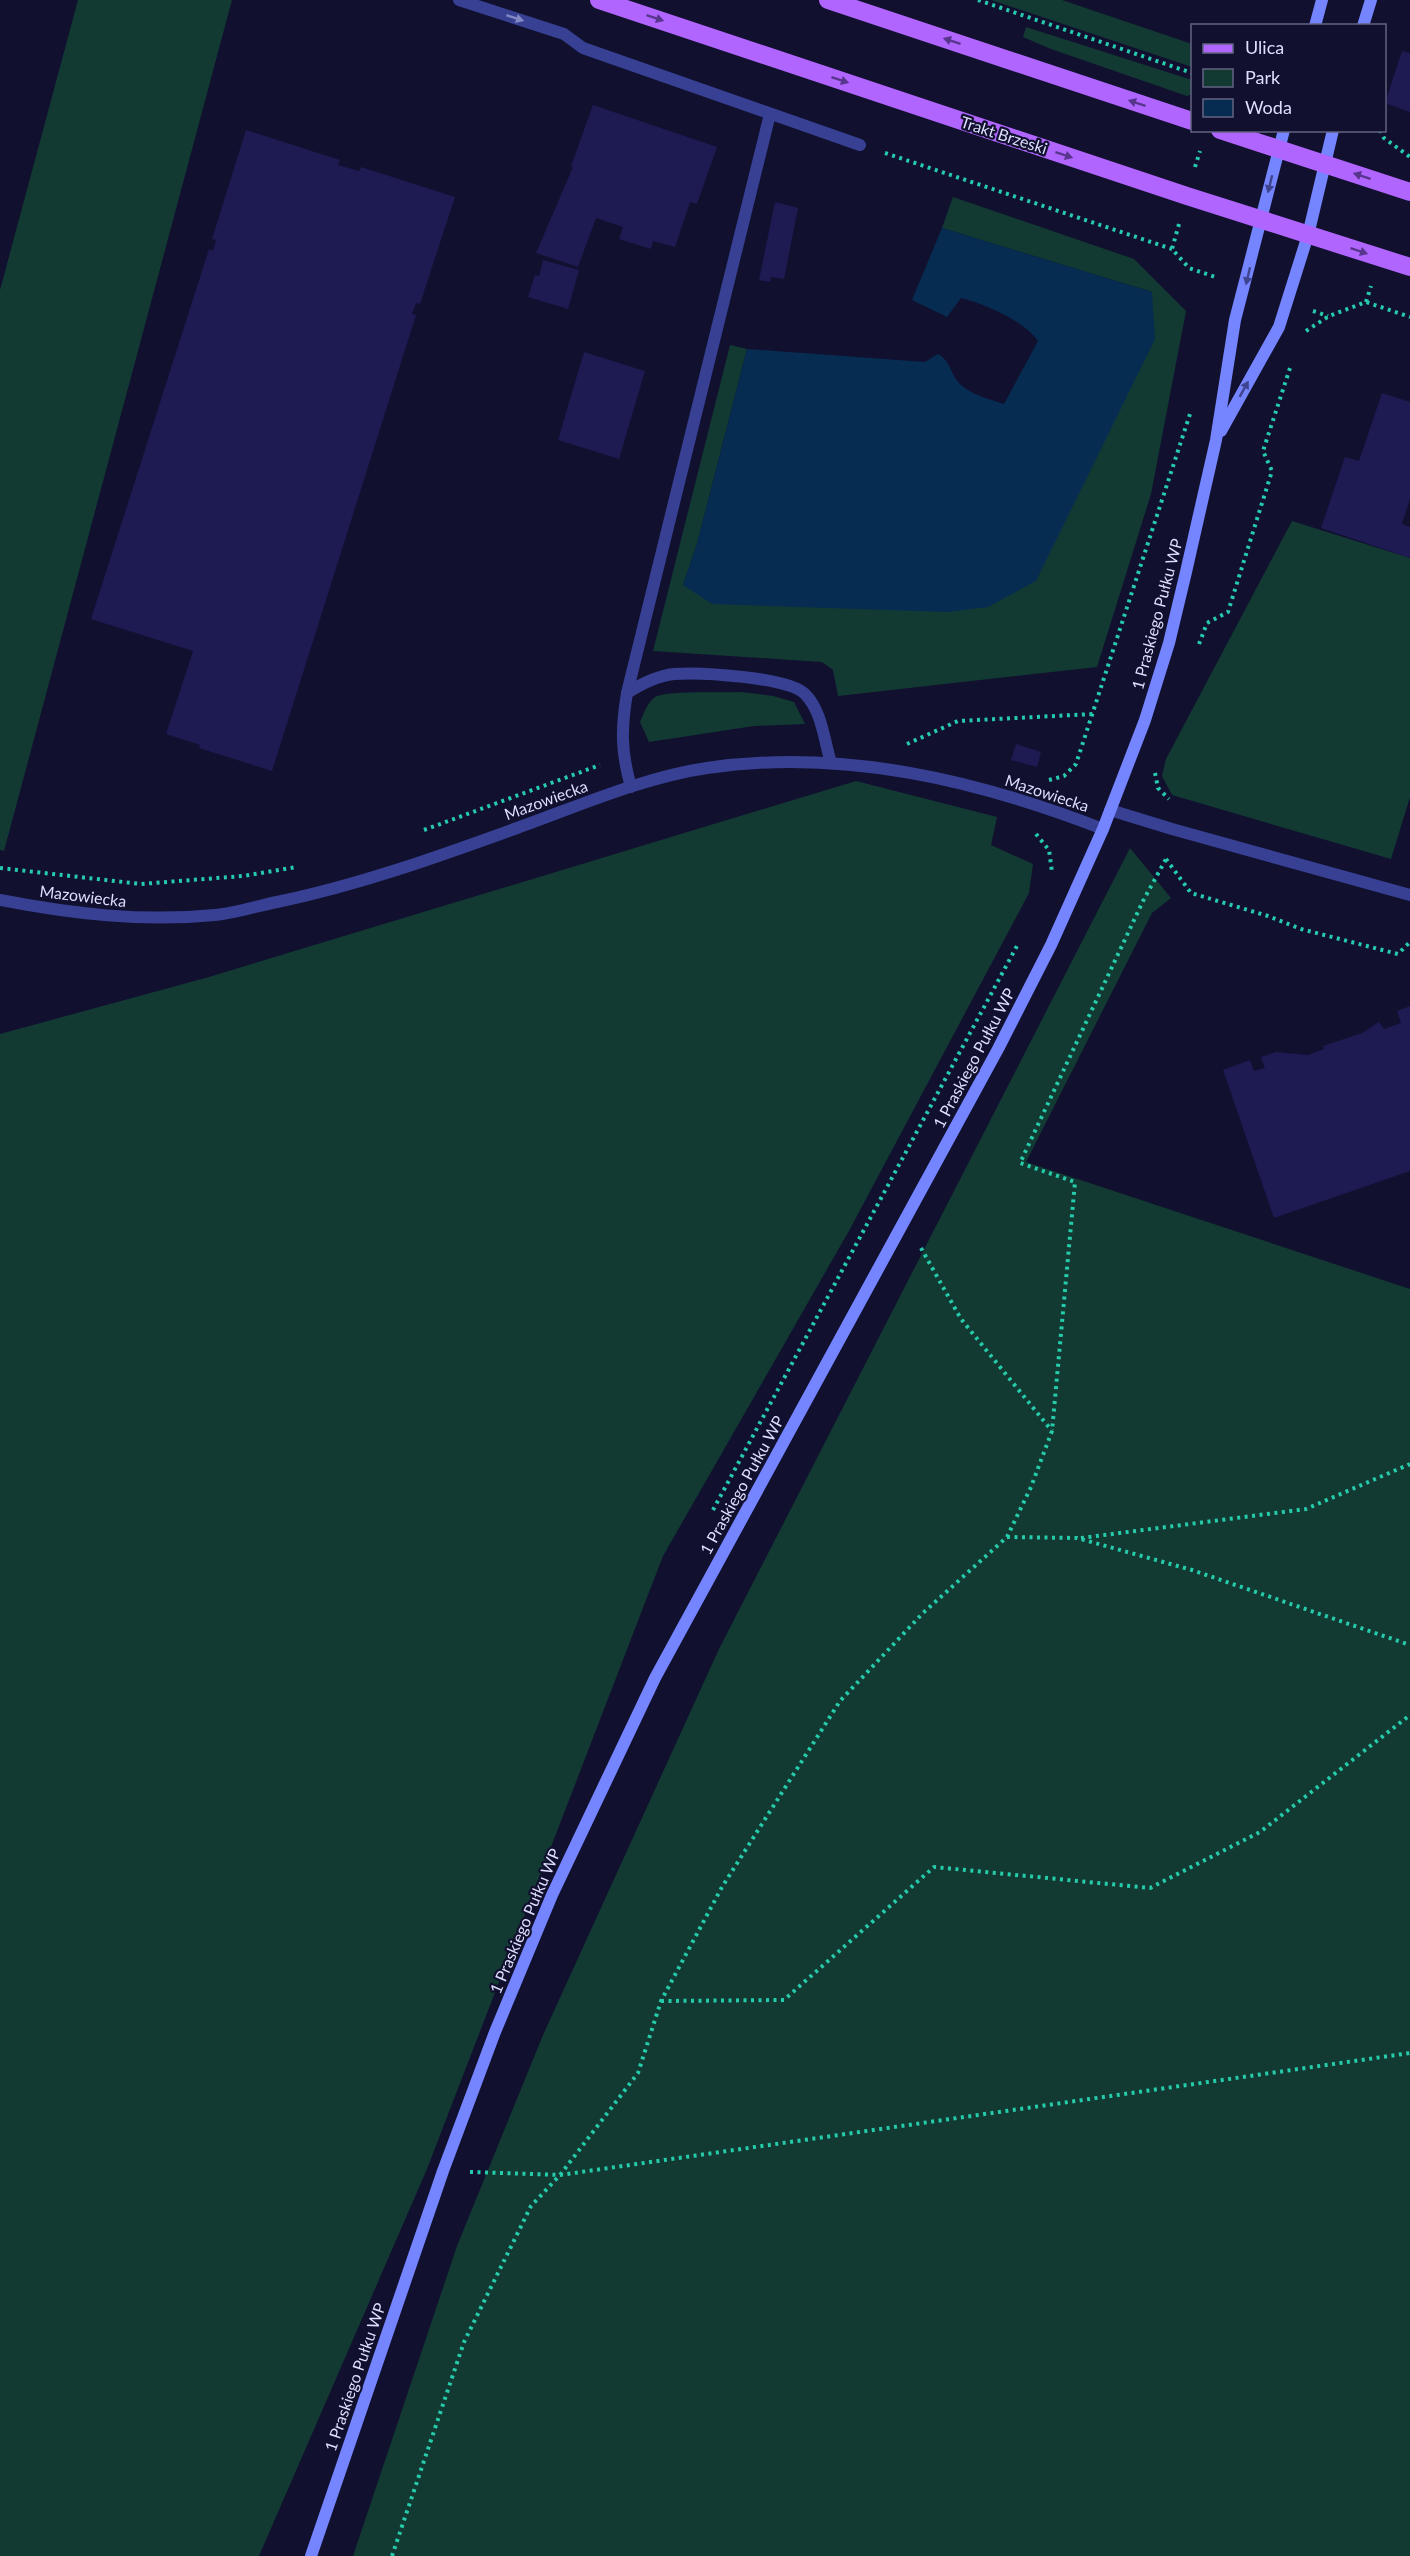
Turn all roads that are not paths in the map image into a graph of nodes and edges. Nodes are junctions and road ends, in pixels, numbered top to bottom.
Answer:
1 (459, 0) edge
2 (599, 0) edge
3 (828, 0) edge
4 (1322, 0) edge
5 (1371, 0) edge
6 (1316, 24) edge
7 (1364, 24) edge
8 (770, 114) junction
9 (1191, 121) edge
10 (1226, 132) edge
11 (1283, 132) edge
12 (1332, 132) edge
13 (860, 145) road end
14 (1278, 149) junction
15 (1323, 164) junction
16 (1410, 192) edge
17 (1261, 219) junction
18 (1308, 234) junction
19 (1410, 267) edge
20 (1216, 440) junction
21 (627, 693) junction
22 (831, 763) junction
23 (632, 787) junction
24 (1110, 810) junction
25 (1103, 829) junction
26 (1410, 895) edge
27 (0, 900) edge
28 (311, 2556) edge

1 -> 8 street
2 -> 17 main road, Trakt Brzeski
9 -> 3 main road
4 - 6 street
5 - 7 street
8 - 13 street
8 - 21 street
10 - 14 main road
11 - 14 street, 1 Praskiego Pułku WP
12 - 15 street, 1 Praskiego Pułku WP
14 - 15 main road
14 -> 17 street, 1 Praskiego Pułku WP
16 -> 15 main road
15 - 18 street, 1 Praskiego Pułku WP
17 - 18 main road, Trakt Brzeski
17 -> 20 street, 1 Praskiego Pułku WP
18 -> 19 main road, Trakt Brzeski
20 -> 18 street, 1 Praskiego Pułku WP
20 - 24 street, 1 Praskiego Pułku WP
21 - 22 street
21 - 23 street
22 - 23 street, Mazowiecka
22 - 25 street, Mazowiecka
23 - 27 street, Mazowiecka
24 - 25 street, 1 Praskiego Pułku WP
24 - 26 street
25 - 28 street, 1 Praskiego Pułku WP

